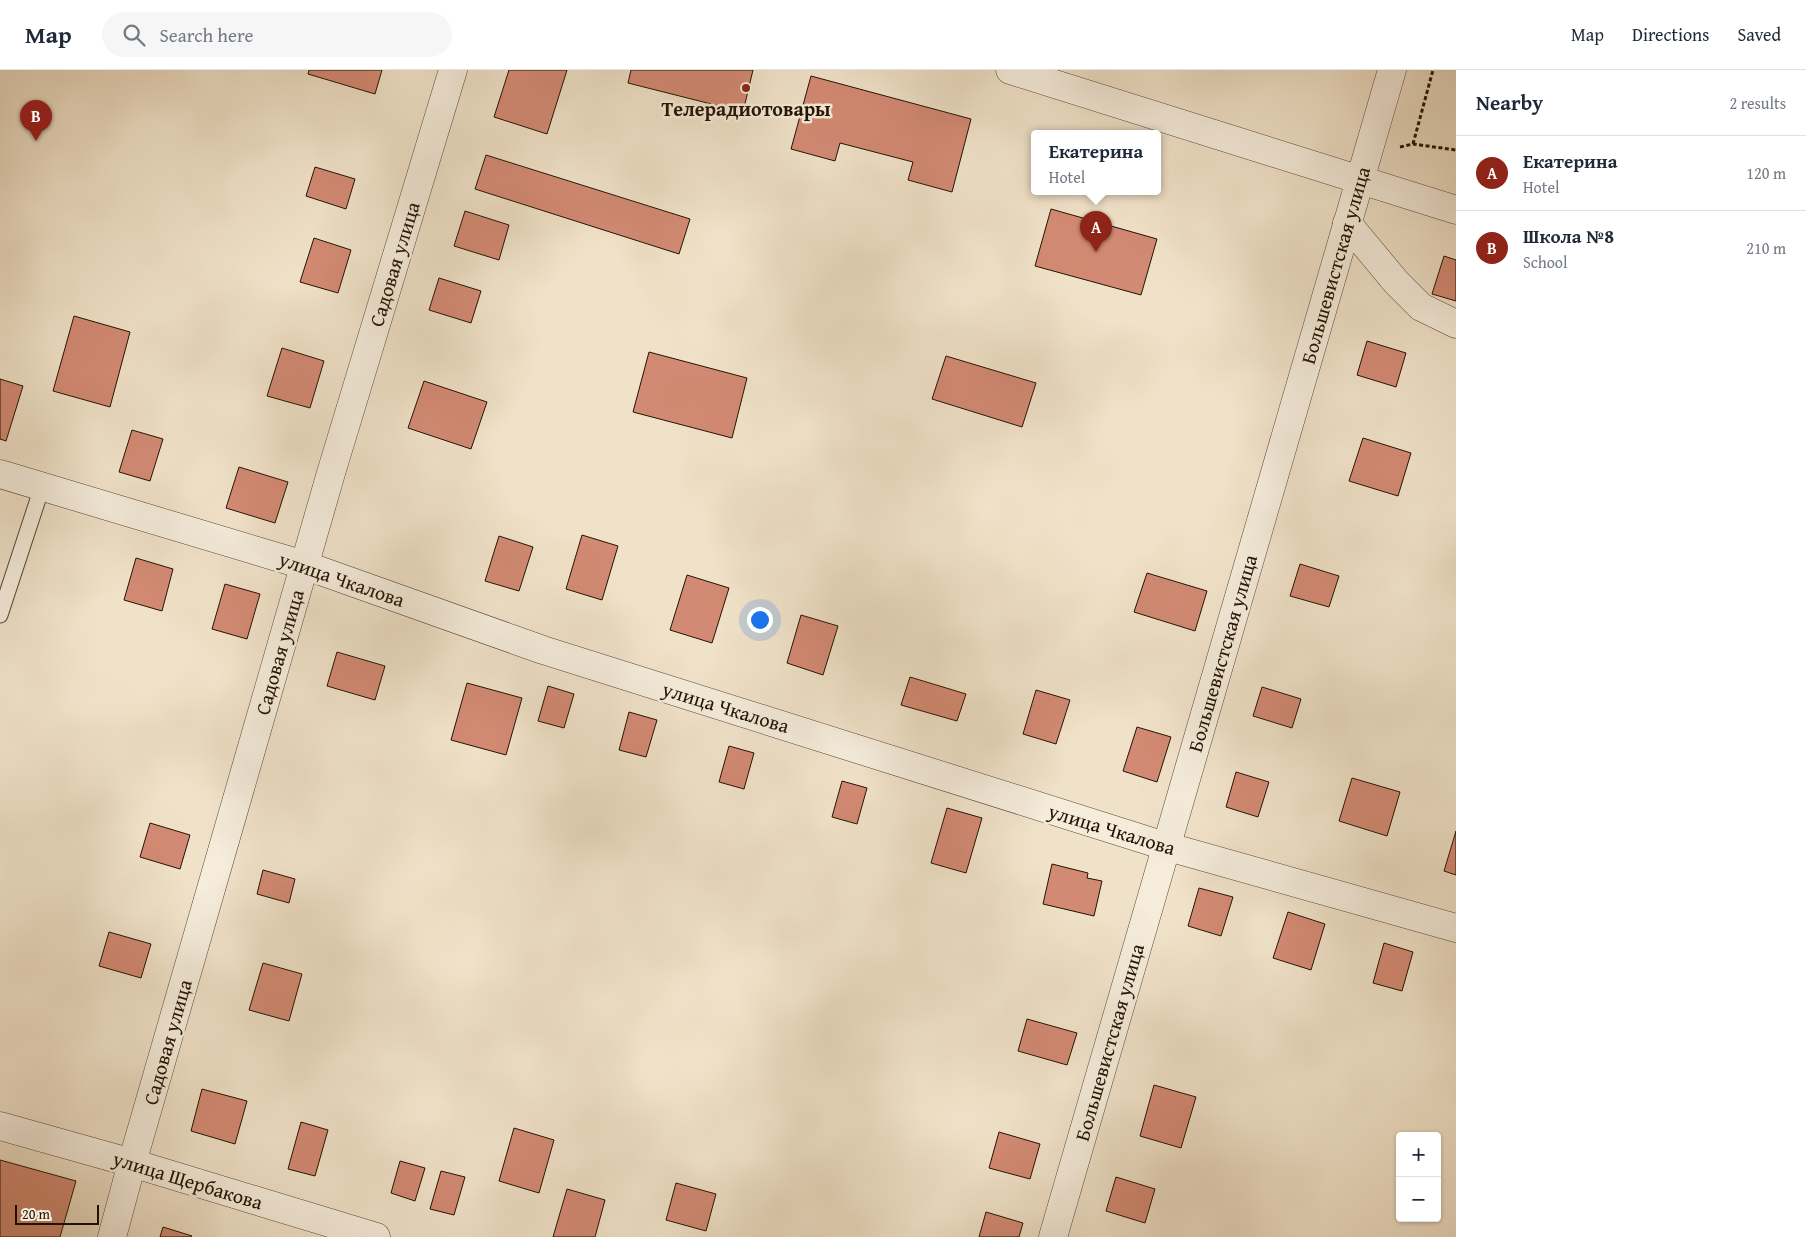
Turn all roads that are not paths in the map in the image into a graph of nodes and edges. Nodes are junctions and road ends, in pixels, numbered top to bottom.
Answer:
1 (453, 70) edge
2 (1010, 70) edge
3 (1392, 70) edge
4 (1360, 180) junction
5 (1456, 210) edge
6 (1347, 223) junction
7 (1456, 324) edge
8 (0, 474) edge
9 (42, 487) junction
10 (304, 565) junction
11 (0, 615) edge
12 (1166, 846) junction
13 (1456, 928) edge
14 (0, 1126) edge
15 (132, 1163) junction
16 (112, 1237) edge
17 (376, 1237) edge
18 (1053, 1237) edge

1 - 10 street, Садовая улица
2 - 4 street
3 - 4 street, Большевистская улица
4 - 5 street
4 - 6 street, Большевистская улица
6 - 7 street
6 - 12 street, Большевистская улица
8 - 9 street, улица Чкалова
9 - 10 street, улица Чкалова
9 - 11 lane
10 - 12 street, улица Чкалова
10 - 15 street, Садовая улица
12 - 13 street, улица Чкалова
12 - 18 street, Большевистская улица
14 - 15 street, улица Щербакова
15 - 16 street, Садовая улица
15 - 17 street, улица Щербакова

